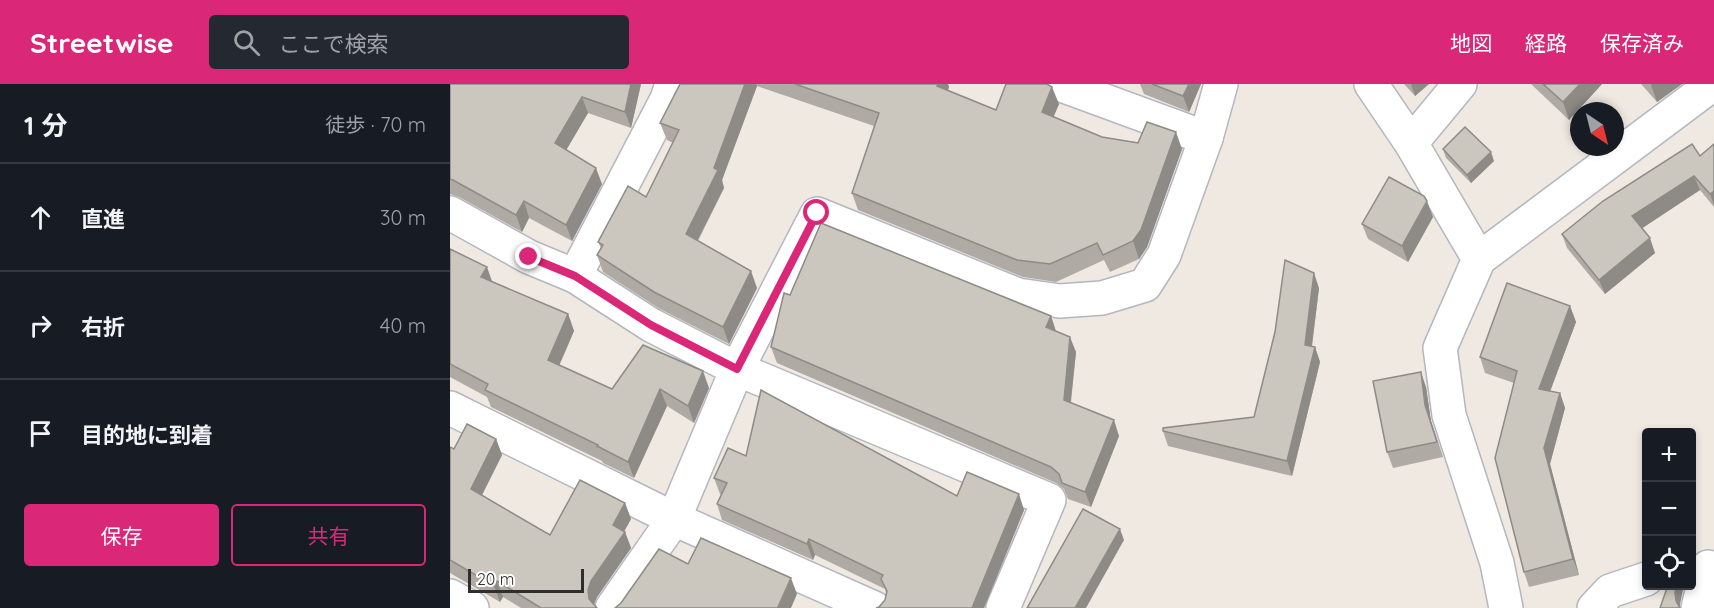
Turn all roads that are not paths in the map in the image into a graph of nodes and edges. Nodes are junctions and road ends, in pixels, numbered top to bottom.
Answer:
1 (672, 84) edge
2 (1059, 84) edge
3 (1221, 84) edge
4 (1371, 84) edge
5 (1460, 84) edge
6 (1713, 84) edge
7 (1206, 138) junction
8 (1411, 143) junction
9 (450, 213) edge
10 (1479, 259) junction
11 (575, 276) junction
12 (737, 369) junction
13 (450, 408) edge
14 (674, 519) junction
15 (1705, 568) edge
16 (1642, 581) edge
17 (450, 596) edge
18 (472, 608) edge
19 (612, 608) edge
20 (874, 608) edge
21 (1003, 608) edge
22 (1506, 608) edge
23 (1594, 608) edge
24 (1698, 608) edge

1 - 11 street
2 - 7 street
3 - 7 street
4 - 8 street
5 - 8 street
6 - 10 street
7 - 12 street
8 - 10 street
9 - 11 street
10 - 22 street
11 - 12 street
12 - 14 street
12 - 21 street
13 - 14 street
14 - 19 street
14 - 20 street
15 - 24 street
16 - 23 street
17 - 18 street

